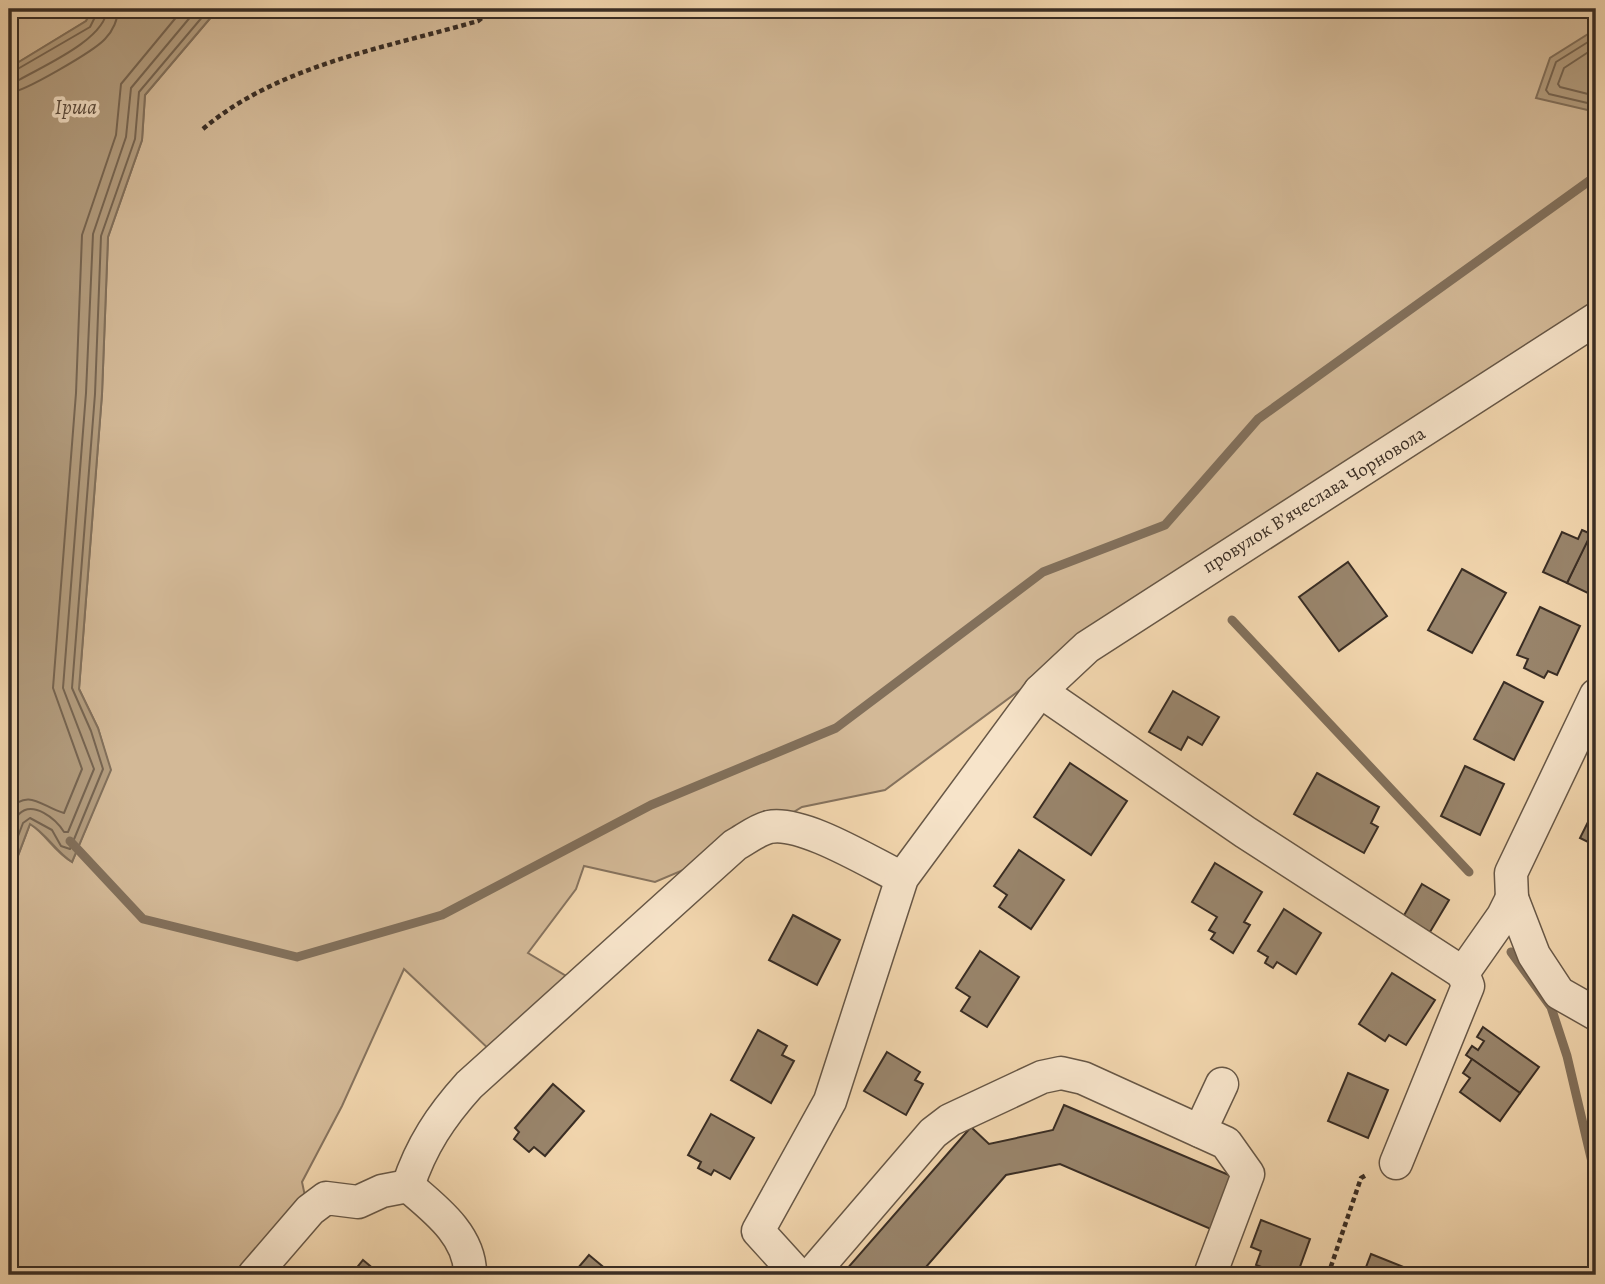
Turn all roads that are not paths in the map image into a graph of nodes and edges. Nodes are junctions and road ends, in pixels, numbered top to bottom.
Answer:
1 (1596, 319) edge
2 (1040, 691) junction
3 (1596, 695) edge
4 (902, 878) junction
5 (1512, 898) junction
6 (1463, 973) junction
7 (1596, 1014) edge
8 (1222, 1084) dead end
9 (1200, 1131) junction
10 (1396, 1163) road end
11 (408, 1186) junction
12 (254, 1275) edge
13 (470, 1275) edge
14 (798, 1275) edge
15 (811, 1275) edge
16 (1210, 1275) edge

1 - 2 street, провулок Вʼячеслава Чорновола
2 - 4 street, провулок Вʼячеслава Чорновола
2 - 6 street
3 - 5 street
4 - 11 street
4 - 14 street, провулок Вʼячеслава Чорновола
5 - 6 street
5 - 7 street
6 - 10 street
8 - 9 street
9 - 15 street
9 - 16 street
11 - 12 street
11 - 13 street

